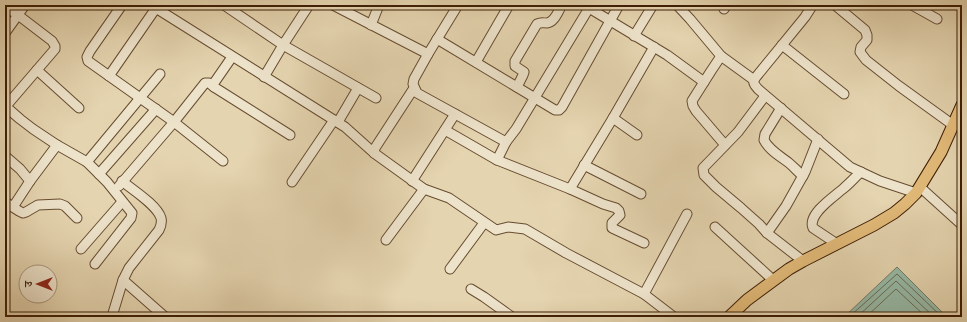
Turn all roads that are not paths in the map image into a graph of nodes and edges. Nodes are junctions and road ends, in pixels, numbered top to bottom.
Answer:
1 (25, 5) edge
2 (122, 5) edge
3 (224, 5) edge
4 (309, 5) edge
5 (333, 5) edge
6 (379, 5) edge
7 (458, 5) edge
8 (509, 5) edge
9 (562, 5) edge
10 (619, 5) edge
11 (653, 5) edge
12 (677, 5) edge
13 (812, 5) edge
14 (835, 5) edge
15 (912, 5) edge
16 (5, 6) edge
17 (153, 7) edge
18 (587, 7) edge
19 (18, 15) junction
20 (938, 19) dead end
21 (610, 21) junction
22 (371, 24) junction
23 (5, 33) edge
24 (634, 36) junction
25 (437, 39) junction
26 (283, 45) junction
27 (782, 46) junction
28 (654, 47) junction
29 (428, 54) junction
30 (721, 56) junction
31 (232, 57) junction
32 (476, 62) junction
33 (37, 70) junction
34 (160, 74) dead end
35 (109, 76) junction
36 (264, 77) junction
37 (754, 80) junction
38 (704, 82) junction
39 (214, 87) junction
40 (517, 87) junction
41 (358, 88) junction
42 (414, 88) junction
43 (844, 94) dead end
44 (765, 96) junction
45 (534, 97) junction
46 (140, 98) junction
47 (376, 98) dead end
48 (962, 105) edge
49 (5, 106) edge
50 (79, 108) dead end
51 (780, 108) junction
52 (156, 109) junction
53 (455, 114) junction
54 (613, 118) junction
55 (336, 121) junction
56 (174, 122) junction
57 (953, 125) junction
58 (445, 130) junction
59 (637, 135) dead end
60 (290, 136) dead end
61 (818, 139) junction
62 (506, 142) junction
63 (57, 145) junction
64 (725, 145) junction
65 (374, 154) junction
66 (5, 156) edge
67 (497, 160) junction
68 (223, 161) dead end
69 (87, 162) junction
70 (584, 165) junction
71 (861, 172) junction
72 (98, 174) junction
73 (803, 176) junction
74 (30, 181) junction
75 (122, 181) junction
76 (412, 181) junction
77 (292, 182) dead end
78 (570, 189) junction
79 (424, 190) junction
80 (918, 190) junction
81 (114, 191) junction
82 (641, 194) dead end
83 (122, 202) junction
84 (9, 204) edge
85 (687, 214) dead end
86 (78, 218) dead end
87 (484, 223) junction
88 (962, 225) edge
89 (715, 227) dead end
90 (767, 232) junction
91 (386, 240) dead end
92 (644, 243) dead end
93 (837, 244) junction
94 (81, 249) dead end
95 (803, 261) junction
96 (95, 264) dead end
97 (450, 269) dead end
98 (123, 280) junction
99 (773, 280) junction
100 (471, 289) dead end
101 (644, 294) junction
102 (113, 317) edge
103 (165, 317) edge
104 (512, 317) edge
105 (674, 317) edge
106 (729, 317) edge

1 - 19 street
2 - 35 street
3 - 26 street
4 - 26 street
5 - 22 street
6 - 22 street
7 - 25 street
8 - 32 street
9 - 40 street
10 - 21 street
11 - 24 street
12 - 30 street
13 - 27 street
14 - 57 street
15 - 20 street
16 - 19 street
17 - 31 street
17 - 35 street
18 - 21 street
18 - 45 street
19 - 23 street
19 - 33 street
21 - 24 street
21 - 45 street
22 - 29 street
24 - 28 street
25 - 29 street
25 - 32 street
26 - 36 street
26 - 41 street
27 - 37 street
27 - 43 street
28 - 38 street
28 - 54 street
29 - 42 street
30 - 37 street
30 - 38 street
31 - 36 street
31 - 39 street
32 - 40 street
33 - 49 street
33 - 50 street
34 - 46 street
35 - 46 street
36 - 55 street
37 - 44 street
38 - 64 street
39 - 56 street
39 - 60 street
40 - 45 street
41 - 47 street
41 - 55 street
42 - 53 street
42 - 65 street
44 - 51 street
44 - 64 street
45 - 62 street
46 - 52 street
46 - 69 street
48 - 57 main road
49 - 63 street
51 - 61 street
51 - 73 street
52 - 56 street
52 - 72 street
53 - 58 street
53 - 62 street
54 - 59 street
54 - 70 street
55 - 65 street
55 - 77 street
56 - 68 street
56 - 75 street
57 - 80 main road
58 - 67 street
58 - 76 street
61 - 71 street
61 - 73 street
62 - 67 street
63 - 69 street
63 - 74 street
64 - 90 street
65 - 76 street
66 - 74 street
67 - 78 street
69 - 72 street
70 - 78 street
70 - 82 street
71 - 80 street
71 - 93 street
72 - 81 street
73 - 90 street
74 - 84 street
75 - 81 street
75 - 98 street
76 - 79 street
78 - 92 street
79 - 87 street
79 - 91 street
80 - 88 street
80 - 93 main road
81 - 83 street
83 - 94 street
83 - 96 street
84 - 86 street
85 - 101 street
87 - 97 street
87 - 101 street
89 - 99 street
90 - 95 street
93 - 95 main road
95 - 99 main road
98 - 102 street
98 - 103 street
99 - 106 main road
100 - 104 street
101 - 105 street

